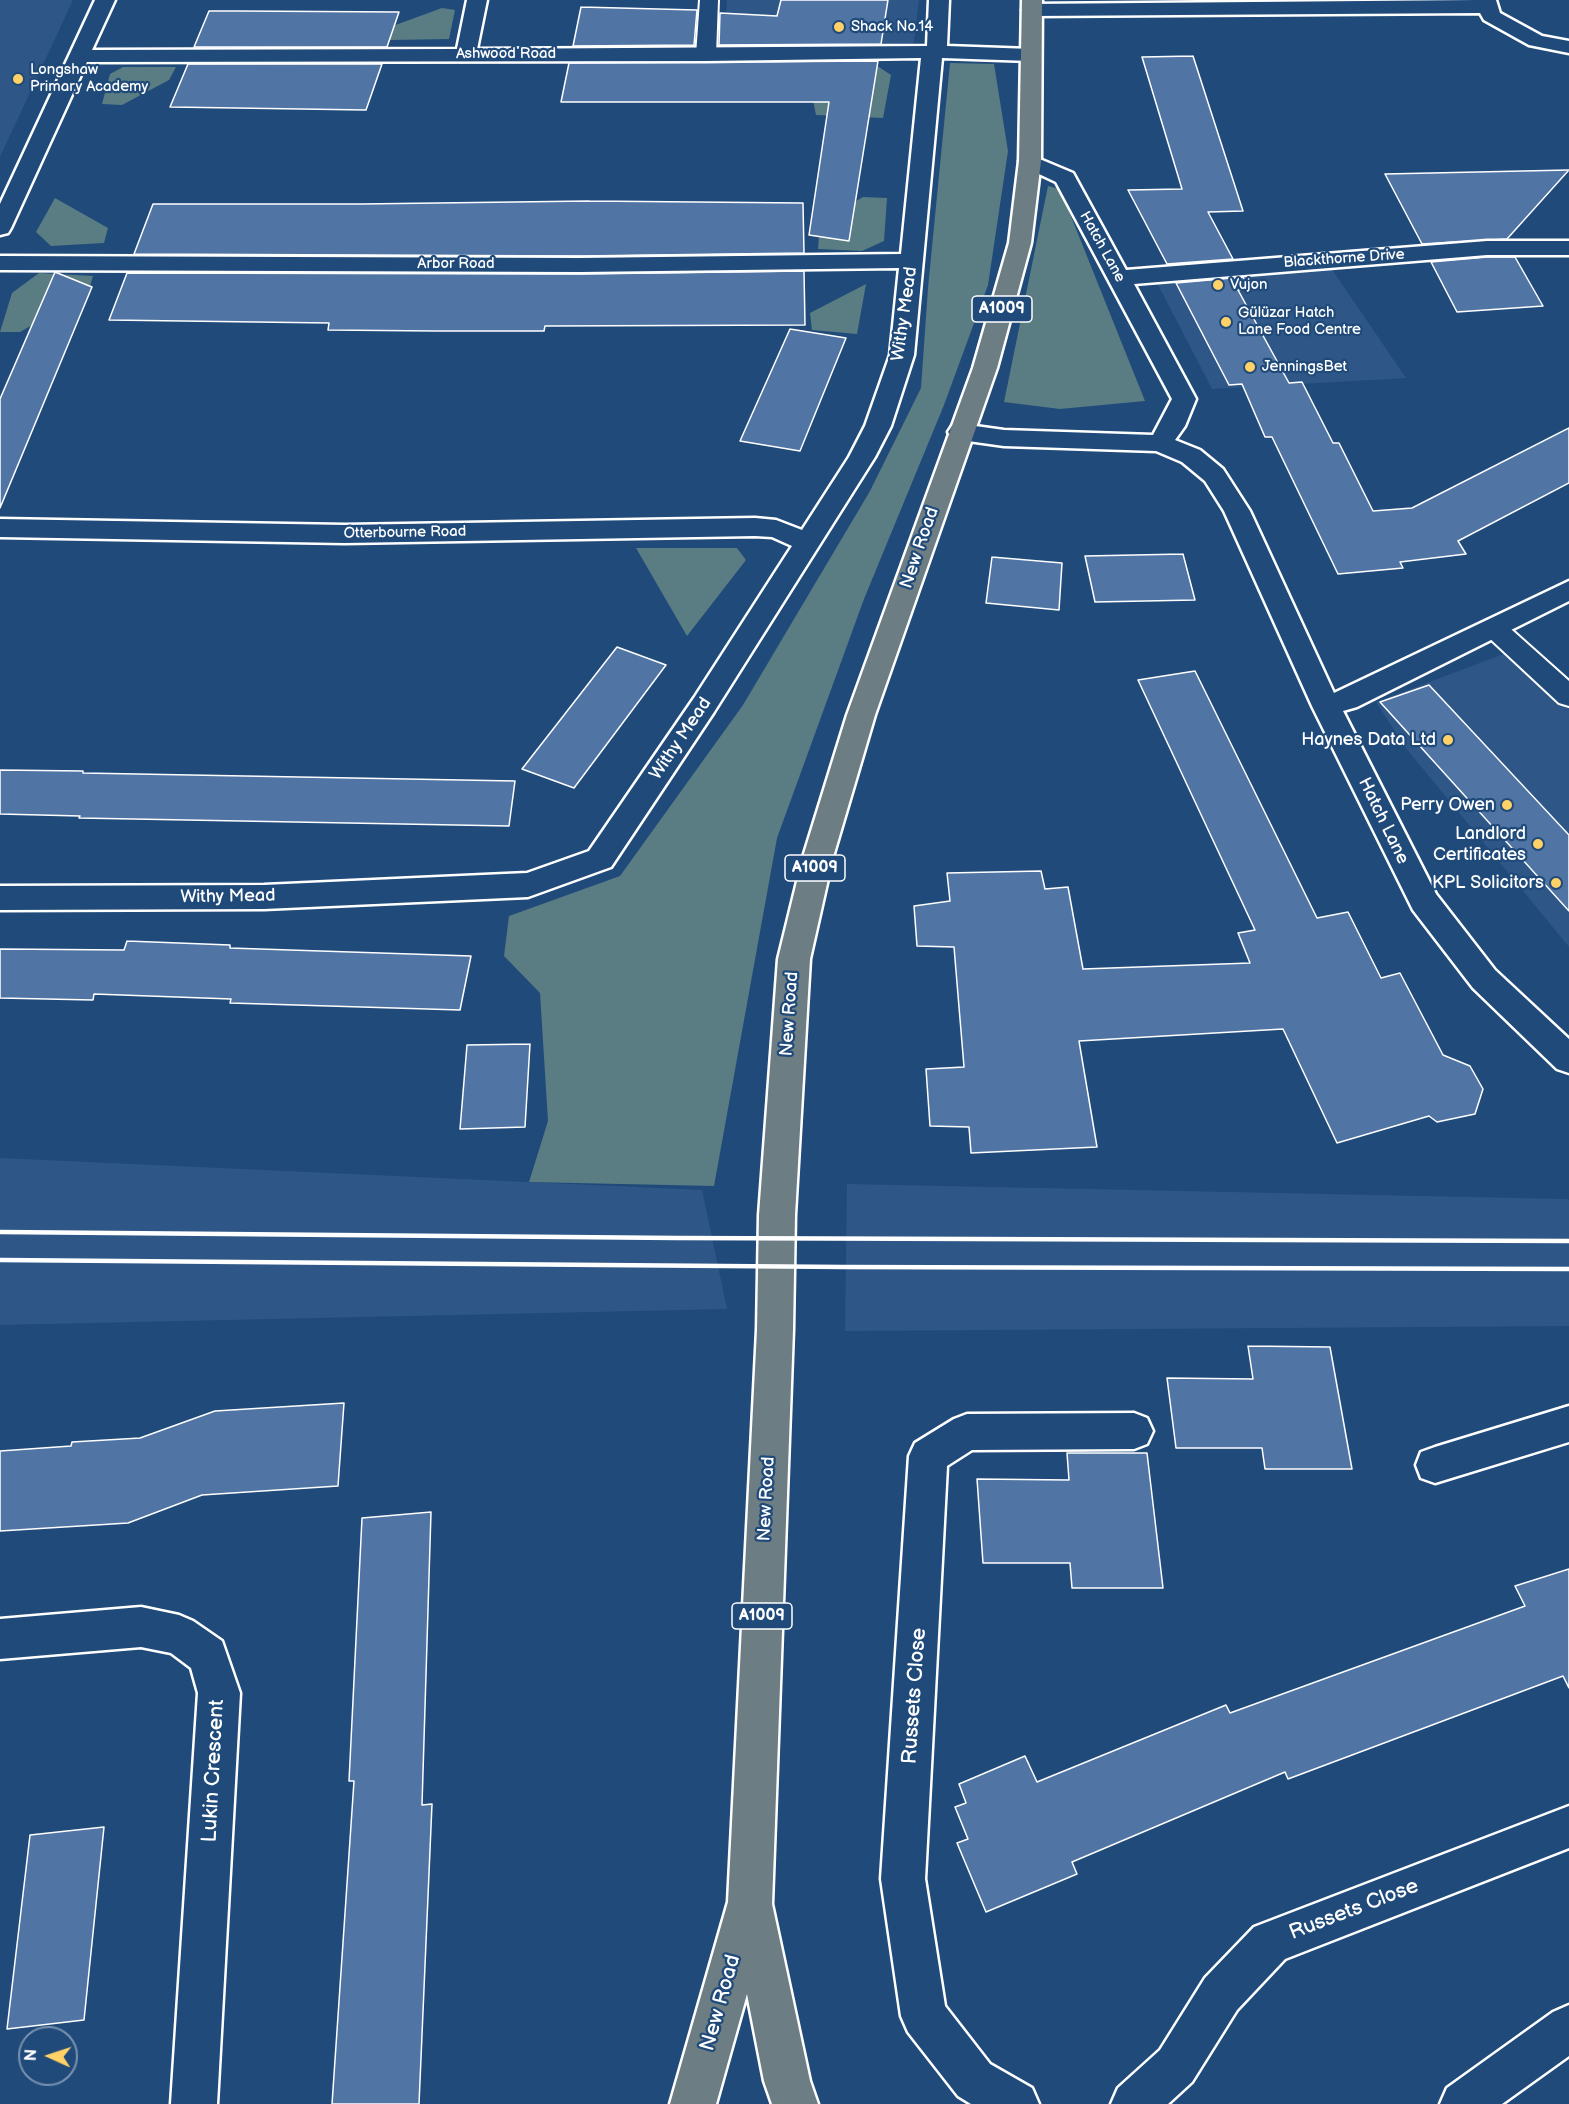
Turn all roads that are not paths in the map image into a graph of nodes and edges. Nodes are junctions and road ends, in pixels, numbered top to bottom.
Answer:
1 (105, 0) edge
2 (477, 0) edge
3 (709, 0) edge
4 (939, 0) edge
5 (1487, 4) edge
6 (1032, 5) edge
7 (1569, 47) edge
8 (934, 52) junction
9 (466, 54) junction
10 (1031, 55) junction
11 (80, 56) junction
12 (706, 56) junction
13 (1030, 161) junction
14 (0, 228) edge
15 (1569, 248) edge
16 (912, 261) junction
17 (0, 262) edge
18 (1119, 278) junction
19 (961, 432) junction
20 (1160, 443) junction
21 (0, 528) edge
22 (808, 542) junction
23 (1569, 590) edge
24 (1494, 628) junction
25 (1569, 696) edge
26 (1326, 706) junction
27 (0, 898) edge
28 (1569, 1059) edge
29 (1569, 1424) edge
30 (1134, 1431) dead end
31 (1435, 1465) dead end
32 (0, 1639) edge
33 (1569, 1827) edge
34 (750, 1902) junction
35 (1569, 2028) edge
36 (194, 2104) edge
37 (693, 2104) edge
38 (795, 2104) edge
39 (1016, 2104) edge
40 (1134, 2104) edge
41 (1463, 2104) edge

1 - 11 street
2 - 9 street
3 - 12 lane
4 - 8 street
5 - 6 street
5 - 7 street
6 - 10 main road, A1009
8 - 10 street
8 - 12 street, Ashwood Road
8 - 16 street, Withy Mead
9 - 11 street, Ashwood Road
9 - 12 street, Ashwood Road
10 - 13 main road, A1009
11 - 14 street
13 - 18 street, Hatch Lane
13 - 19 main road, New Road / A1009
15 - 18 street, Blackthorne Drive
16 - 17 street, Arbor Road
16 - 22 street, Withy Mead
18 - 20 street, Hatch Lane
19 - 20 street, Hatch Lane
19 - 34 main road, New Road / A1009
20 - 26 street, Hatch Lane
21 - 22 street, Otterbourne Road
22 - 27 street, Withy Mead
23 - 24 street
24 - 25 lane
24 - 26 street
26 - 28 street, Hatch Lane
29 - 31 street
30 - 39 street, Russets Close
32 - 36 street, Lukin Crescent
33 - 40 street, Russets Close
34 - 37 main road, New Road / A1009
34 - 38 main road, New Road / A1009
35 - 41 street

